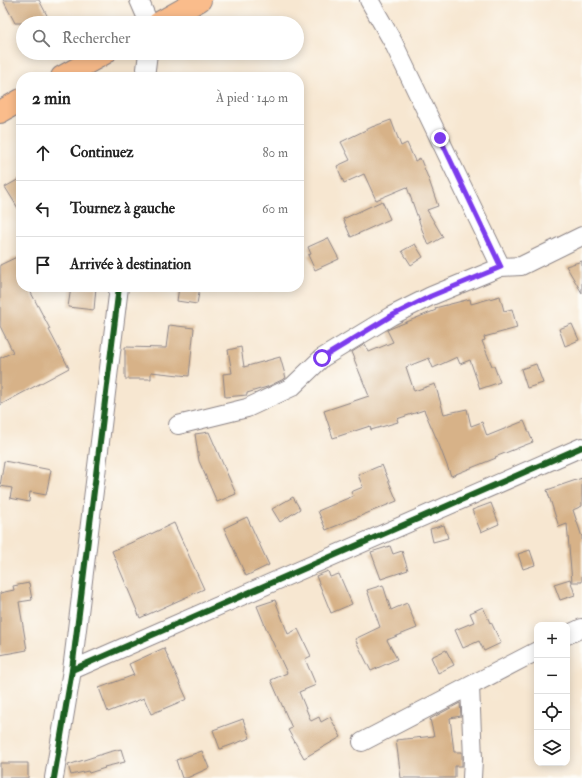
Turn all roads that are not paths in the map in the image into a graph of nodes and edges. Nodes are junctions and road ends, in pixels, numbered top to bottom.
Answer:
1 (139, 0) edge
2 (200, 0) edge
3 (369, 0) edge
4 (146, 16) edge
5 (171, 16) edge
6 (92, 60) edge
7 (147, 60) edge
8 (71, 72) edge
9 (146, 72) edge
10 (16, 103) edge
11 (0, 112) edge
12 (582, 236) edge
13 (501, 267) junction
14 (118, 292) edge
15 (178, 425) dead end
16 (582, 447) edge
17 (582, 628) edge
18 (570, 634) edge
19 (534, 653) edge
20 (72, 670) junction
21 (470, 686) junction
22 (362, 742) dead end
23 (54, 778) edge
24 (472, 778) edge

1 - 4 street
2 - 5 main road
3 - 13 street
6 - 8 main road
7 - 9 street
10 - 11 main road
12 - 13 street
13 - 15 street
14 - 20 street
16 - 20 street
17 - 18 street
19 - 21 street
20 - 23 street
21 - 22 street
21 - 24 street

